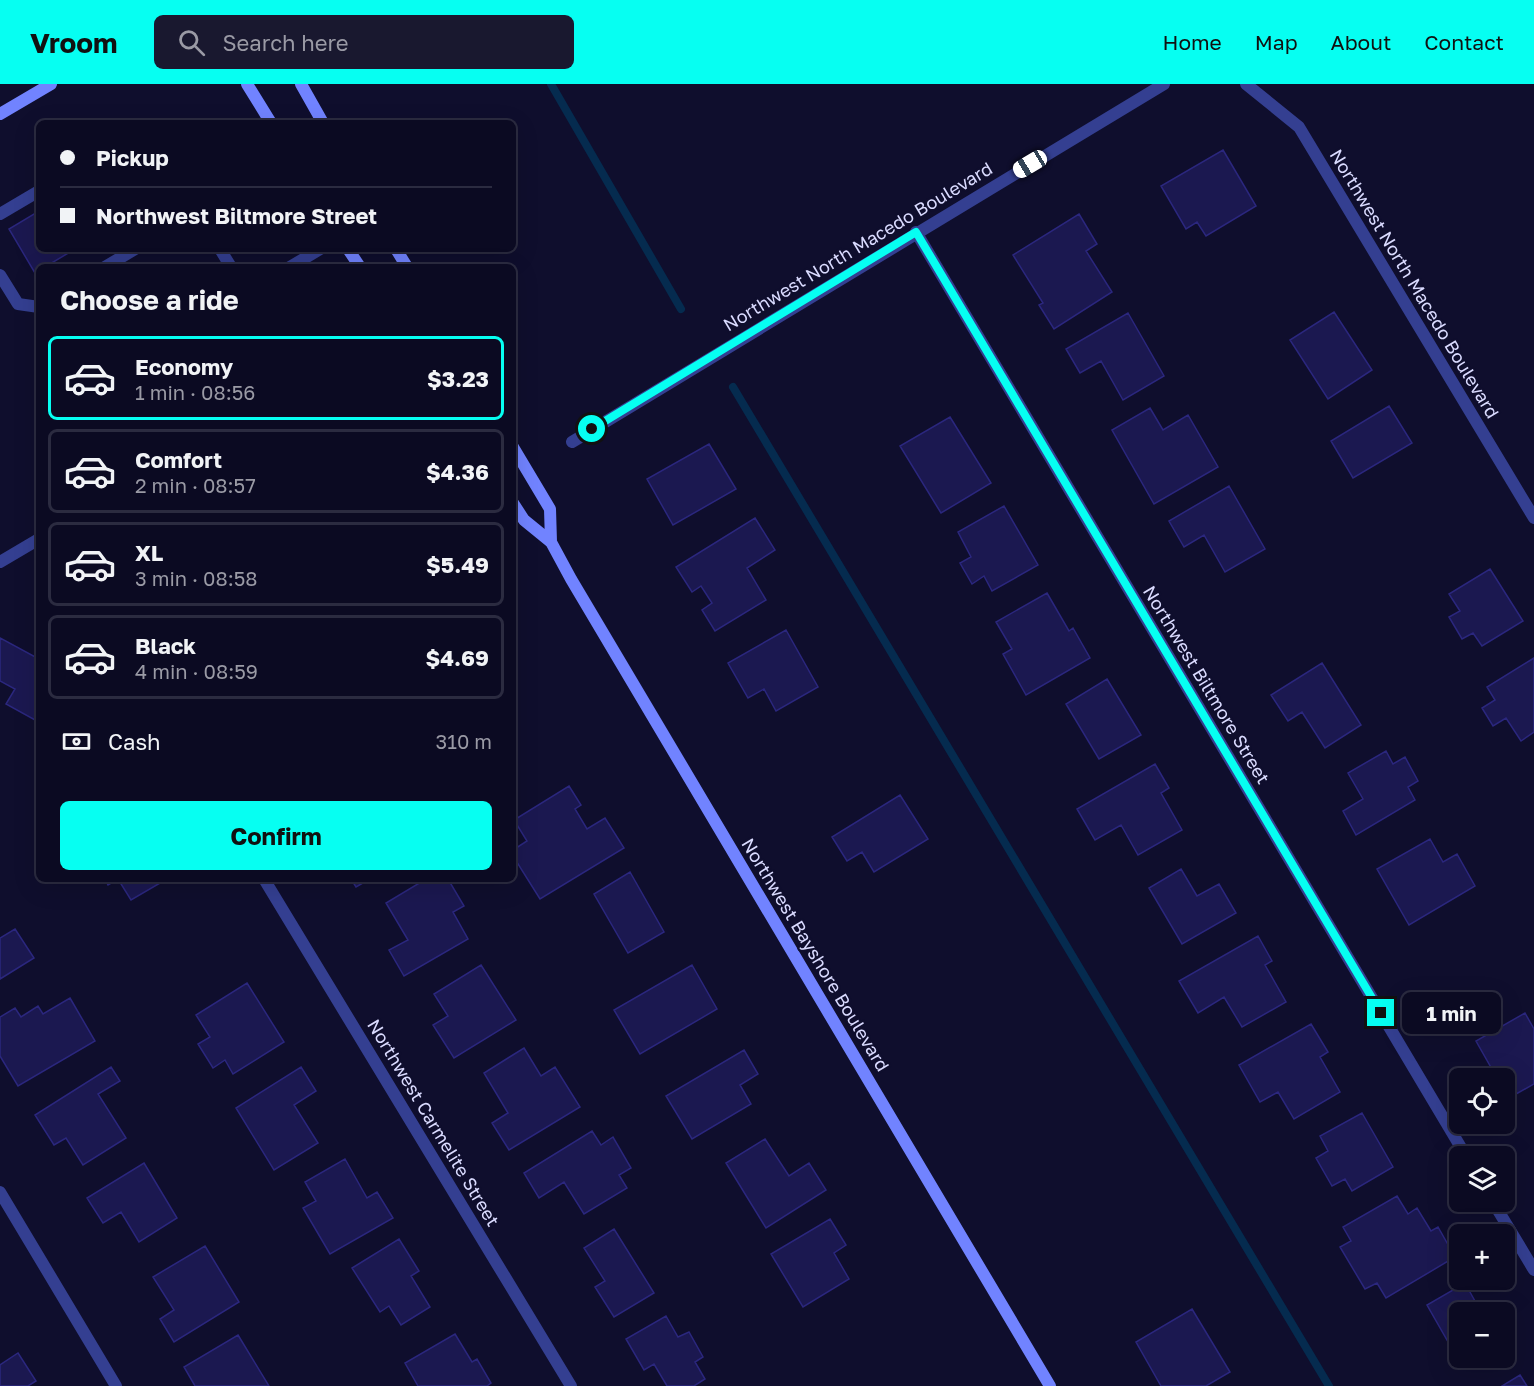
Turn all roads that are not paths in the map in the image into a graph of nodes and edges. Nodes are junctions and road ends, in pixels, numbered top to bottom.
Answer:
1 (51, 84) edge
2 (247, 84) edge
3 (301, 84) edge
4 (1164, 84) edge
5 (1246, 84) edge
6 (0, 114) edge
7 (269, 120) edge
8 (321, 120) edge
9 (36, 193) edge
10 (0, 214) edge
11 (916, 232) junction
12 (130, 252) edge
13 (315, 252) edge
14 (110, 264) edge
15 (295, 264) edge
16 (0, 275) edge
17 (36, 307) edge
18 (572, 442) dead end
19 (516, 452) edge
20 (516, 508) edge
21 (1534, 518) edge
22 (36, 541) edge
23 (551, 542) junction
24 (0, 562) edge
25 (266, 882) edge
26 (1460, 1146) edge
27 (0, 1192) edge
28 (1499, 1212) edge
29 (1534, 1270) edge
30 (116, 1386) edge
31 (571, 1386) edge
32 (1050, 1386) edge

1 - 6 main road
2 - 7 main road
3 - 8 main road
4 - 11 street, Northwest North Macedo Boulevard
5 - 21 street, Northwest North Macedo Boulevard
9 - 10 street
11 - 18 street, Northwest North Macedo Boulevard
11 - 26 street, Northwest Biltmore Street
12 - 14 street
13 - 15 street
16 - 17 street
19 - 23 main road, Northwest Bayshore Boulevard
20 - 23 main road, Northwest Bayshore Boulevard
22 - 24 street
23 - 32 main road, Northwest Bayshore Boulevard
25 - 31 street, Northwest Carmelite Street
27 - 30 street
28 - 29 street

